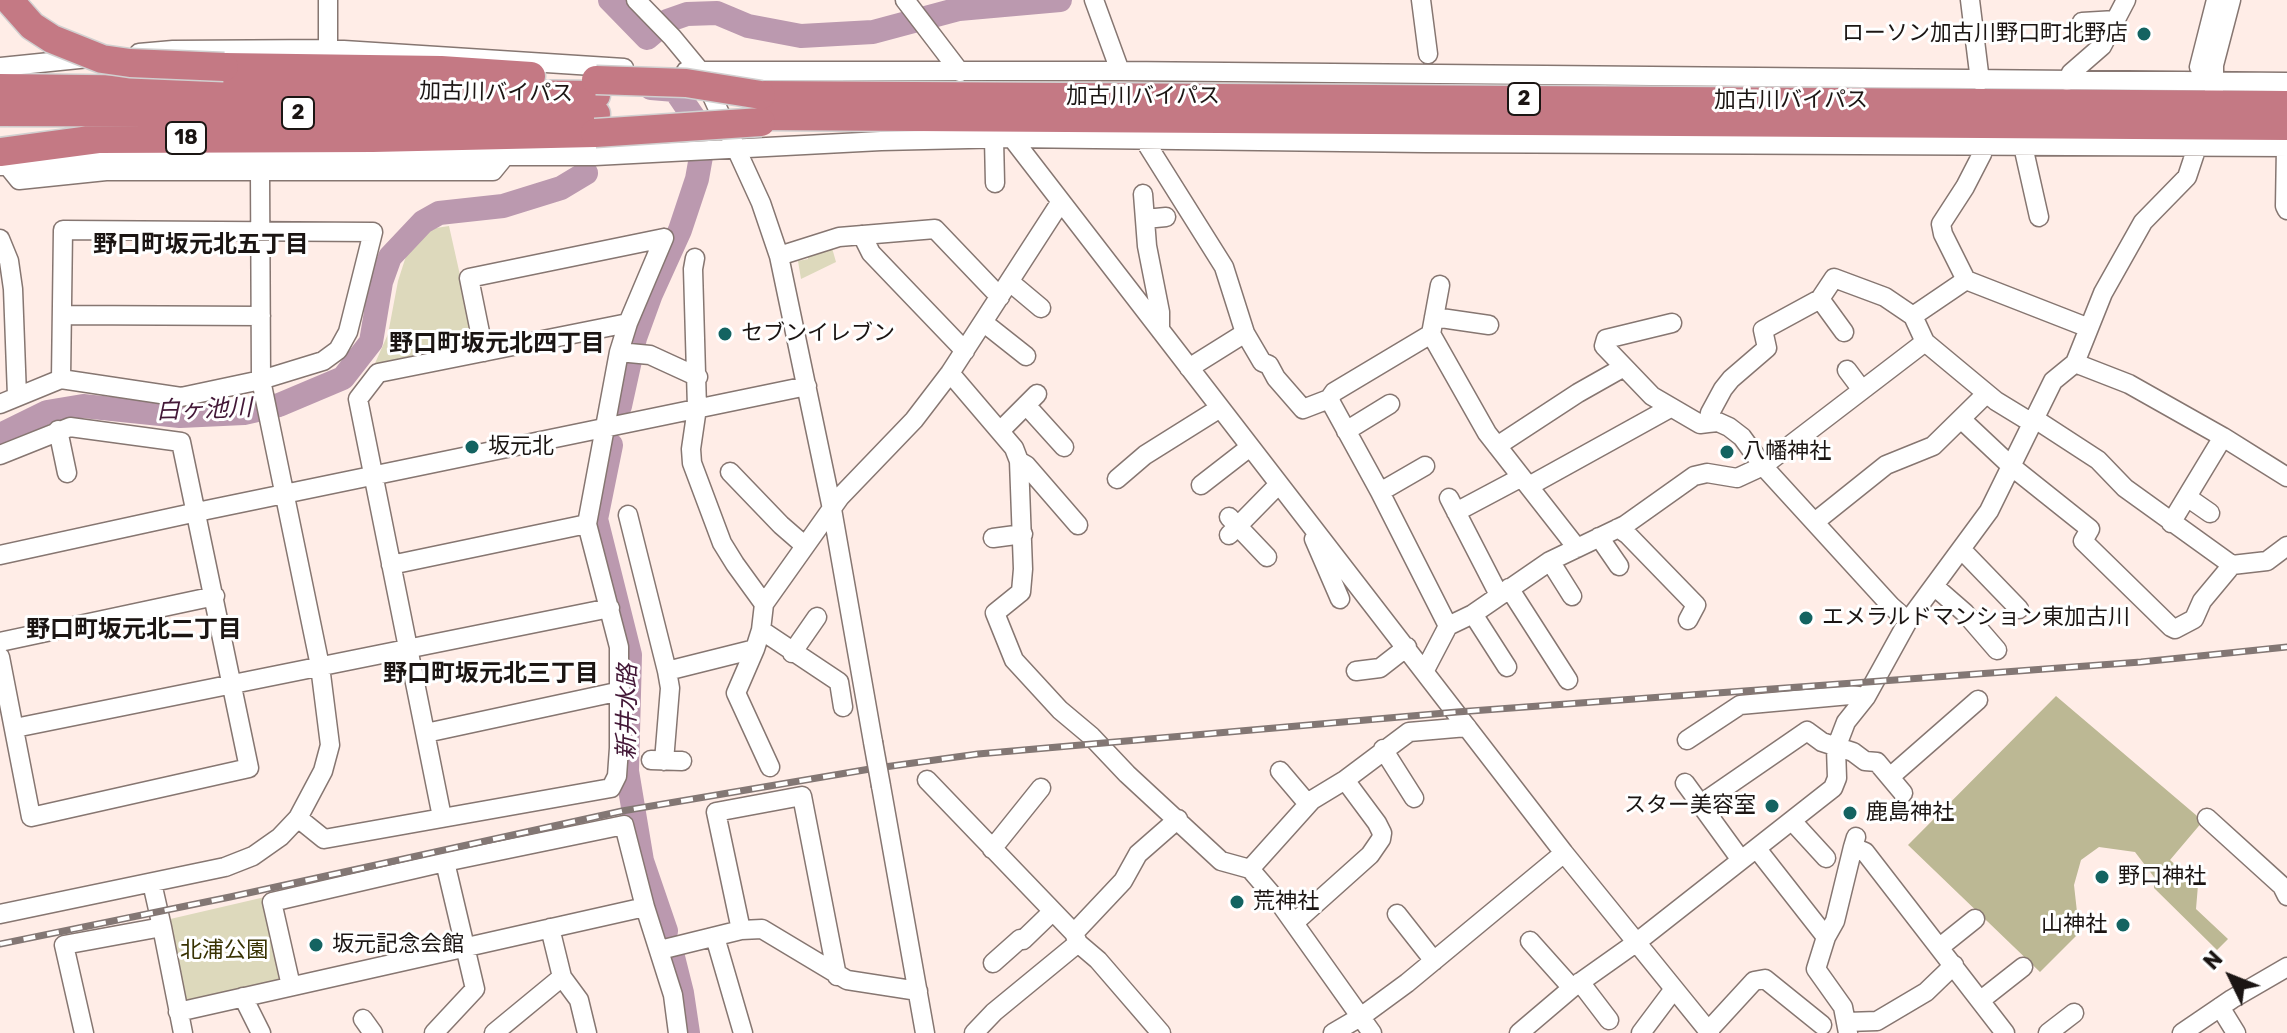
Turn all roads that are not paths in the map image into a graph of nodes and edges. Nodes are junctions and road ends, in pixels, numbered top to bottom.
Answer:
1 (9, 0) edge
2 (328, 0) edge
3 (636, 0) edge
4 (1421, 0) edge
5 (1970, 0) edge
6 (2126, 0) edge
7 (2216, 0) edge
8 (2231, 0) edge
9 (907, 3) edge
10 (1095, 3) edge
11 (2116, 20) junction
12 (2082, 22) dead end
13 (328, 49) junction
14 (1428, 54) junction
15 (0, 67) edge
16 (1120, 71) junction
17 (701, 72) junction
18 (960, 72) junction
19 (1415, 74) junction
20 (1442, 74) junction
21 (1980, 81) junction
22 (2067, 81) junction
23 (2287, 82) edge
24 (2214, 87) junction
25 (0, 88) edge
26 (2287, 105) edge
27 (596, 106) junction
28 (761, 111) junction
29 (0, 112) edge
30 (2287, 126) edge
31 (373, 138) joint
32 (1003, 138) junction
33 (2199, 143) junction
34 (1984, 145) junction
35 (1148, 146) dead end
36 (2023, 146) junction
37 (2287, 147) edge
38 (736, 148) junction
39 (506, 155) junction
40 (2, 161) edge
41 (260, 171) junction
42 (995, 183) dead end
43 (1143, 194) dead end
44 (1060, 203) junction
45 (2287, 210) edge
46 (1166, 217) dead end
47 (2039, 217) dead end
48 (1145, 219) junction
49 (262, 231) junction
50 (862, 235) junction
51 (0, 239) edge
52 (779, 256) junction
53 (695, 258) dead end
54 (1966, 280) junction
55 (1440, 285) dead end
56 (6, 289) edge
57 (1005, 289) junction
58 (1820, 299) junction
59 (1041, 308) dead end
60 (63, 315) junction
61 (261, 316) junction
62 (1913, 316) junction
63 (983, 322) junction
64 (628, 323) junction
65 (1672, 323) dead end
66 (1432, 325) junction
67 (1489, 325) dead end
68 (2089, 328) junction
69 (1160, 330) junction
70 (1844, 332) dead end
71 (1245, 333) junction
72 (1925, 342) junction
73 (8, 346) edge
74 (965, 351) junction
75 (484, 352) junction
76 (619, 352) junction
77 (1026, 356) dead end
78 (2075, 363) junction
79 (1624, 367) junction
80 (1189, 368) junction
81 (1847, 370) dead end
82 (950, 373) junction
83 (698, 377) junction
84 (61, 379) junction
85 (261, 380) junction
86 (807, 386) junction
87 (1862, 390) junction
88 (1986, 394) junction
89 (1329, 399) junction
90 (8, 400) edge
91 (1390, 404) dead end
92 (697, 408) junction
93 (1220, 408) junction
94 (1670, 408) junction
95 (1961, 419) junction
96 (2033, 421) junction
97 (1708, 423) junction
98 (606, 428) junction
99 (58, 430) junction
100 (1000, 431) junction
101 (2223, 437) junction
102 (1345, 439) junction
103 (1497, 446) junction
104 (1064, 447) dead end
105 (1250, 447) junction
106 (0, 455) edge
107 (1019, 461) junction
108 (1425, 466) dead end
109 (1763, 466) junction
110 (2011, 466) junction
111 (730, 471) dead end
112 (68, 473) dead end
113 (373, 475) junction
114 (2287, 477) edge
115 (1117, 479) dead end
116 (1525, 482) junction
117 (1279, 484) junction
118 (1201, 485) dead end
119 (1374, 490) junction
120 (285, 495) junction
121 (2187, 497) junction
122 (832, 509) junction
123 (197, 512) junction
124 (2210, 513) dead end
125 (628, 515) dead end
126 (1308, 521) junction
127 (1816, 521) junction
128 (2171, 523) junction
129 (587, 524) junction
130 (1078, 525) dead end
131 (1618, 528) junction
132 (1023, 534) junction
133 (1599, 537) junction
134 (993, 538) dead end
135 (804, 545) junction
136 (1263, 545) dead end
137 (2287, 546) edge
138 (1577, 548) junction
139 (1961, 549) junction
140 (0, 555) edge
141 (1550, 561) junction
142 (391, 565) junction
143 (2232, 565) junction
144 (1619, 566) dead end
145 (1934, 586) junction
146 (1504, 591) junction
147 (215, 596) junction
148 (1572, 596) dead end
149 (1340, 599) dead end
150 (764, 604) junction
151 (610, 608) junction
152 (2019, 609) dead end
153 (1473, 614) junction
154 (817, 617) dead end
155 (1688, 620) dead end
156 (1908, 621) junction
157 (1448, 626) junction
158 (761, 630) junction
159 (0, 642) edge
160 (408, 647) junction
161 (1407, 647) junction
162 (755, 649) junction
163 (1997, 650) dead end
164 (792, 653) junction
165 (0, 657) edge
166 (1366, 664) dead end
167 (320, 666) junction
168 (1507, 667) dead end
169 (1425, 670) junction
170 (667, 671) junction
171 (1568, 680) dead end
172 (232, 683) junction
173 (621, 691) junction
174 (1866, 697) junction
175 (1978, 700) dead end
176 (843, 707) dead end
177 (1467, 727) junction
178 (15, 728) junction
179 (426, 733) junction
180 (1687, 740) dead end
181 (1836, 748) junction
182 (1383, 749) junction
183 (666, 761) dead end
184 (770, 767) dead end
185 (1280, 771) dead end
186 (1890, 777) junction
187 (927, 780) dead end
188 (1345, 780) junction
189 (1685, 783) dead end
190 (1041, 788) dead end
191 (1903, 793) dead end
192 (1414, 798) dead end
193 (1308, 804) junction
194 (1701, 804) junction
195 (442, 817) junction
196 (298, 818) junction
197 (2207, 818) dead end
198 (1178, 819) junction
199 (1793, 822) junction
200 (992, 849) junction
201 (1564, 853) junction
202 (1749, 854) junction
203 (1826, 858) dead end
204 (445, 862) junction
205 (1250, 869) junction
206 (152, 883) junction
207 (2285, 888) edge
208 (645, 907) junction
209 (1052, 912) junction
210 (0, 914) edge
211 (1397, 914) dead end
212 (1975, 919) dead end
213 (1294, 923) junction
214 (162, 927) junction
215 (550, 928) junction
216 (741, 930) junction
217 (715, 937) junction
218 (1826, 937) junction
219 (1076, 938) junction
220 (1530, 941) dead end
221 (1637, 942) junction
222 (467, 946) junction
223 (1940, 947) junction
224 (660, 950) junction
225 (1434, 961) junction
226 (993, 963) dead end
227 (1954, 965) junction
228 (2023, 967) dead end
229 (2287, 967) edge
230 (837, 976) junction
231 (562, 977) junction
232 (1576, 985) junction
233 (291, 986) junction
234 (1674, 989) junction
235 (918, 991) junction
236 (243, 997) junction
237 (1981, 1000) junction
238 (2220, 1007) junction
239 (178, 1012) junction
240 (2074, 1013) dead end
241 (1362, 1016) junction
242 (1609, 1020) dead end
243 (1822, 1025) dead end
244 (1848, 1028) edge
245 (1709, 1032) edge
246 (84, 1033) edge
247 (183, 1033) edge
248 (261, 1033) edge
249 (434, 1033) edge
250 (494, 1033) edge
251 (587, 1033) edge
252 (678, 1033) edge
253 (743, 1033) edge
254 (925, 1033) edge
255 (974, 1033) edge
256 (1161, 1033) edge
257 (1333, 1033) edge
258 (1372, 1033) edge
259 (1519, 1033) edge
260 (1641, 1033) edge
261 (2005, 1033) edge
262 (2048, 1033) edge
263 (2182, 1033) edge
264 (2236, 1033) edge

1 - 27 highway, bridge
2 - 13 street
3 - 17 street
4 - 14 street
5 - 21 street
6 - 11 street
7 - 24 street
8 - 24 street
9 - 18 street
10 - 16 street
11 - 12 street
11 - 22 street
13 - 15 street
13 - 17 street
14 - 19 street
14 - 20 street
16 - 18 street
16 - 19 street
17 - 18 street
17 - 38 street
19 - 20 street
20 - 21 street
21 - 22 street
22 - 24 street
23 - 24 street
25 - 27 highway, 加古川バイパス / 2
26 - 28 highway, 加古川バイパス / 2
27 - 28 highway, 加古川バイパス / 2, bridge
27 - 28 highway, 2, bridge
27 - 29 highway, 加古川バイパス / 2
27 - 31 highway, 2
28 - 30 highway, 加古川バイパス / 2
31 - 40 highway, 18
32 - 34 street
32 - 38 street
32 - 42 street
32 - 44 street
33 - 36 street
33 - 37 street
33 - 68 street
34 - 36 street
34 - 54 street
35 - 71 street
36 - 47 street
37 - 45 street
38 - 39 street
38 - 52 street
39 - 40 street
39 - 41 street
40 - 41 street
41 - 49 street
43 - 48 street
44 - 57 street
44 - 69 street
46 - 48 street
48 - 69 street
49 - 60 street
49 - 61 street
49 - 85 street
50 - 52 street
50 - 57 street
50 - 74 street
51 - 56 street
52 - 86 street
53 - 83 street
54 - 62 street
54 - 68 street
55 - 66 street
56 - 73 street
57 - 59 street
57 - 63 street
58 - 62 street
58 - 70 street
58 - 97 street
60 - 61 street
60 - 84 street
61 - 85 street
62 - 72 street
63 - 74 street
63 - 77 street
64 - 75 street
64 - 75 street
64 - 76 street
65 - 79 street
66 - 67 street
66 - 89 street
66 - 103 street
68 - 78 street
69 - 80 street
71 - 80 street
71 - 89 street
72 - 87 street
72 - 88 street
73 - 90 street
74 - 82 street
75 - 113 street
76 - 83 street
76 - 98 street
78 - 96 street
78 - 101 street
79 - 94 street
79 - 103 street
80 - 93 street
81 - 87 street
82 - 100 street
82 - 122 street
83 - 92 street
84 - 85 street
84 - 90 street
85 - 120 street
86 - 92 street
86 - 122 street
87 - 109 street
88 - 95 street
88 - 96 street
89 - 102 street
91 - 102 street
92 - 98 street
92 - 150 street
93 - 105 street
93 - 115 street
94 - 97 street
94 - 116 street
95 - 110 street
95 - 127 street
96 - 110 street
96 - 128 street
97 - 109 street
98 - 113 street
98 - 129 street
99 - 106 street
99 - 112 street
99 - 123 street
100 - 104 street
100 - 107 street
101 - 114 street
101 - 121 street
102 - 119 street
103 - 116 street
105 - 117 street
105 - 118 street
107 - 130 street
107 - 132 street
108 - 119 street
109 - 127 street
109 - 131 street
110 - 139 street
110 - 143 street
111 - 135 street
113 - 120 street
113 - 142 street
116 - 138 street
116 - 146 street
117 - 126 street
117 - 136 street
119 - 157 street
120 - 123 street
120 - 167 street
121 - 124 street
121 - 128 street
122 - 135 street
122 - 235 street, bridge
123 - 140 street
123 - 147 street
125 - 170 street
126 - 149 street
126 - 161 street
127 - 156 street
128 - 143 street
129 - 142 street
129 - 151 street
131 - 133 street
131 - 155 street
132 - 134 street
132 - 198 street
133 - 138 street
133 - 144 street
135 - 150 street
137 - 143 street
138 - 141 street
139 - 145 street
139 - 152 street
141 - 146 street
141 - 148 street
142 - 160 street
145 - 156 street
145 - 163 street
146 - 153 street
146 - 171 street
147 - 159 street
147 - 172 street
150 - 158 street
151 - 160 street
151 - 173 street
153 - 157 street
153 - 168 street
154 - 164 street
156 - 174 street
157 - 169 street
158 - 162 street
158 - 164 street
160 - 167 street
160 - 179 street
161 - 166 street
161 - 169 street
162 - 170 street
162 - 184 street
164 - 176 street
165 - 178 street
167 - 172 street
167 - 196 street
169 - 177 street
170 - 183 street
172 - 178 street
172 - 178 street
173 - 179 street
173 - 195 street
174 - 180 street
174 - 181 street
175 - 186 street
177 - 182 street
177 - 201 street
179 - 195 street
181 - 186 street
181 - 194 street
181 - 199 street
182 - 188 street
182 - 192 street
185 - 193 street
186 - 191 street
187 - 200 street
188 - 193 street
188 - 213 street
189 - 194 street
190 - 200 street
193 - 205 street
194 - 202 street
195 - 196 street
196 - 206 street
197 - 207 street
198 - 205 street
198 - 219 street
199 - 202 street
199 - 203 street
200 - 209 street
201 - 221 street
201 - 225 street
202 - 218 street
202 - 221 street
204 - 208 street
204 - 222 street
204 - 233 street
205 - 213 street
206 - 210 street
206 - 214 street
208 - 215 street
208 - 224 street
209 - 219 street
209 - 226 street
211 - 225 street
212 - 223 street
213 - 241 street
214 - 239 street
214 - 246 street
215 - 222 street
215 - 231 street
216 - 217 street
216 - 230 street
216 - 230 street
217 - 224 street
217 - 253 street
218 - 223 street
218 - 244 street
219 - 255 street
219 - 256 street
220 - 232 street
221 - 232 street
221 - 234 street
222 - 233 street
222 - 249 street
223 - 227 street
224 - 252 street
225 - 241 street
227 - 237 street
227 - 244 street
228 - 237 street
229 - 238 street
230 - 235 street
231 - 250 street
231 - 251 street
232 - 242 street
232 - 259 street
233 - 236 street
234 - 245 street
234 - 260 street
235 - 254 street
236 - 239 street
236 - 248 street
237 - 261 street
238 - 263 street
238 - 264 street
239 - 247 street
240 - 262 street
241 - 257 street
241 - 258 street
243 - 245 street

